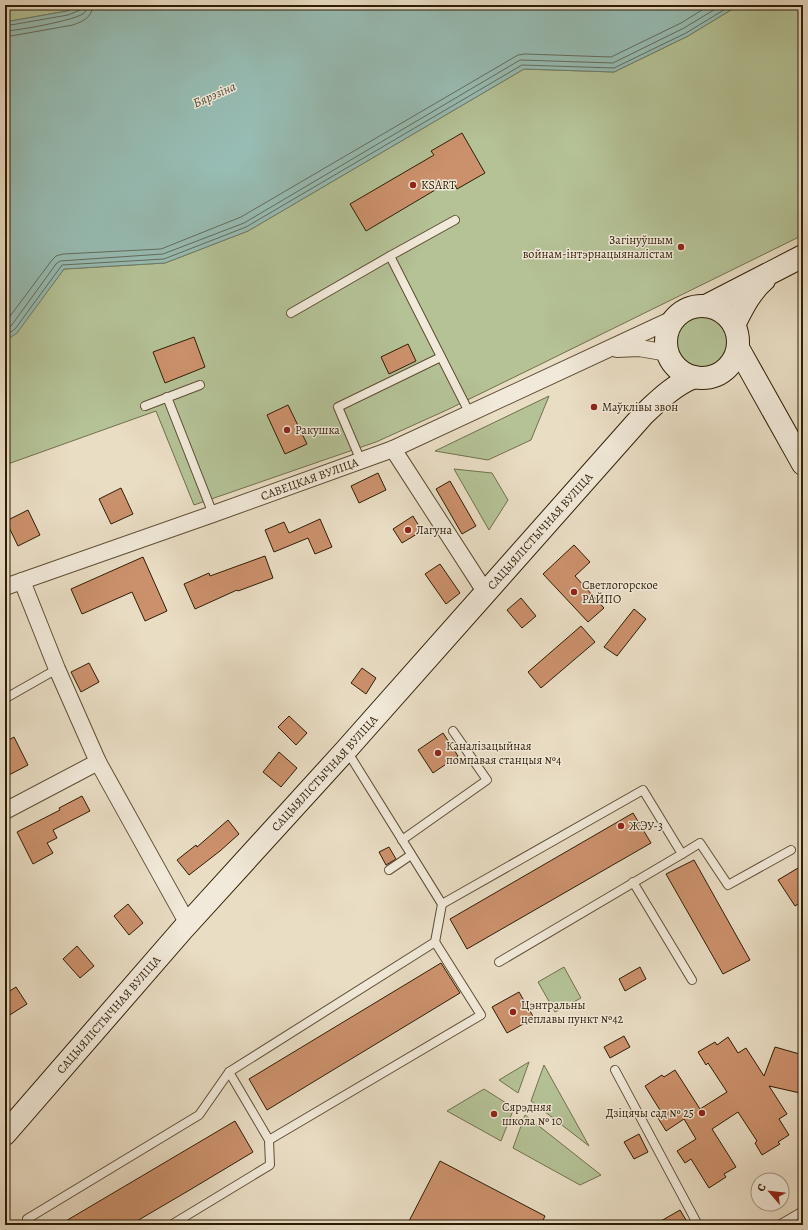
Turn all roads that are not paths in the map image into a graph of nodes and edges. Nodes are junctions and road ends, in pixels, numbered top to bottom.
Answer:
1 (455, 220) dead end
2 (390, 256) junction
3 (803, 256) edge
4 (779, 268) junction
5 (706, 306) junction
6 (291, 313) dead end
7 (675, 318) junction
8 (734, 325) junction
9 (738, 348) junction
10 (605, 351) junction
11 (441, 357) junction
12 (671, 358) junction
13 (718, 375) junction
14 (694, 377) junction
15 (200, 385) dead end
16 (167, 397) junction
17 (145, 406) dead end
18 (772, 409) junction
19 (470, 414) junction
20 (644, 414) junction
21 (393, 449) junction
22 (362, 461) junction
23 (803, 464) edge
24 (213, 514) junction
25 (22, 581) junction
26 (5, 587) edge
27 (486, 593) junction
28 (57, 669) junction
29 (5, 696) edge
30 (453, 731) dead end
31 (346, 750) junction
32 (98, 762) junction
33 (5, 811) edge
34 (402, 840) junction
35 (791, 850) dead end
36 (682, 854) junction
37 (411, 855) junction
38 (389, 870) dead end
39 (633, 882) junction
40 (442, 904) junction
41 (188, 924) junction
42 (435, 942) junction
43 (499, 962) dead end
44 (692, 980) dead end
45 (615, 1070) dead end
46 (229, 1072) junction
47 (5, 1134) edge
48 (269, 1140) junction
49 (803, 1211) edge
50 (31, 1225) edge
51 (171, 1225) edge
52 (698, 1225) edge
53 (779, 1225) edge

1 - 2 lane
2 - 6 lane
2 - 11 lane
3 - 4 main road
4 - 5 main road
4 - 8 main road
5 - 7 main road
5 - 8 main road
7 - 10 street, САВЕЦКАЯ ВУЛІЦА
7 - 12 main road
8 - 9 main road
9 - 13 main road
9 - 18 main road
10 - 12 street, САВЕЦКАЯ ВУЛІЦА
10 - 19 street, САВЕЦКАЯ ВУЛІЦА
11 - 19 lane
11 - 22 lane
12 - 14 main road
12 - 20 main road, САЦЫЯЛІСТЫЧНАЯ ВУЛІЦА
13 - 14 main road
13 - 18 main road
14 - 20 main road, САЦЫЯЛІСТЫЧНАЯ ВУЛІЦА
15 - 16 lane
16 - 17 lane
16 - 24 lane
18 - 23 main road
19 - 21 street, САВЕЦКАЯ ВУЛІЦА
20 - 27 main road, САЦЫЯЛІСТЫЧНАЯ ВУЛІЦА
21 - 22 street, САВЕЦКАЯ ВУЛІЦА
21 - 27 street
22 - 24 street, САВЕЦКАЯ ВУЛІЦА
24 - 25 street, САВЕЦКАЯ ВУЛІЦА
25 - 26 street, САВЕЦКАЯ ВУЛІЦА
25 - 28 street
27 - 31 main road, САЦЫЯЛІСТЫЧНАЯ ВУЛІЦА
28 - 29 lane
28 - 32 street
30 - 34 lane
31 - 34 lane
31 - 41 main road, САЦЫЯЛІСТЫЧНАЯ ВУЛІЦА
32 - 33 street
32 - 41 street
34 - 37 lane
35 - 36 lane
36 - 39 lane
36 - 40 lane
37 - 38 lane
37 - 40 lane
39 - 43 lane
39 - 44 lane
40 - 42 lane
41 - 47 main road, САЦЫЯЛІСТЫЧНАЯ ВУЛІЦА
42 - 46 lane
42 - 48 lane
45 - 52 lane
46 - 48 lane
46 - 50 lane
48 - 51 lane
49 - 53 lane

